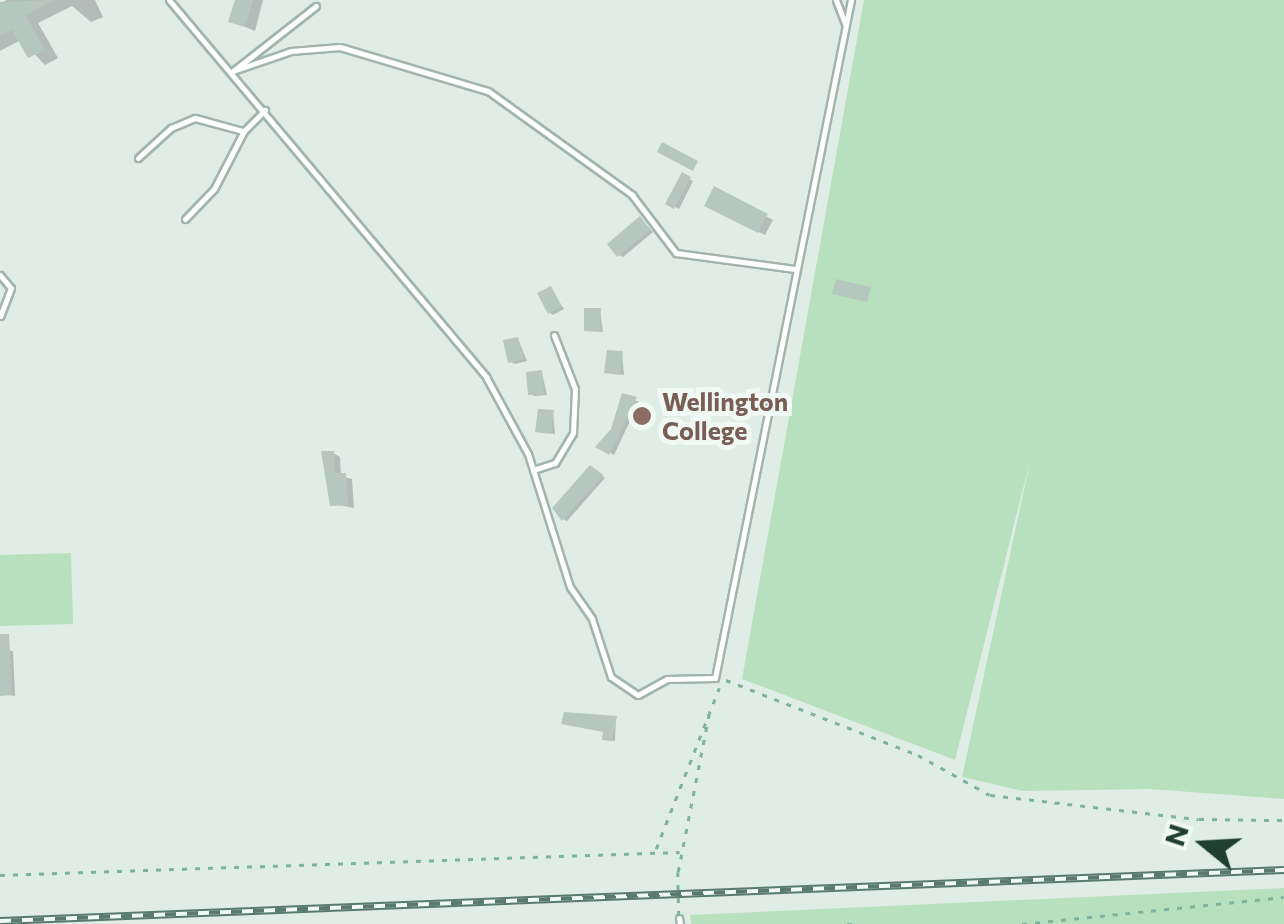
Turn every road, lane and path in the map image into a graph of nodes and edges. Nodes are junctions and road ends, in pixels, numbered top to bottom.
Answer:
1 (169, 0) edge
2 (836, 0) edge
3 (851, 0) edge
4 (316, 6) dead end
5 (846, 27) junction
6 (234, 71) junction
7 (265, 110) junction
8 (244, 131) junction
9 (138, 158) dead end
10 (184, 219) dead end
11 (796, 269) junction
12 (0, 275) edge
13 (0, 316) edge
14 (554, 335) dead end
15 (533, 470) junction
16 (715, 678) junction
17 (712, 700) junction
18 (1284, 820) edge
19 (656, 849) junction
20 (680, 852) junction
21 (0, 876) edge
22 (1284, 897) edge
23 (679, 921) edge
24 (1022, 924) edge

1 - 6 lane
2 - 5 lane
3 - 5 lane
4 - 6 lane
5 - 11 lane
6 - 7 lane
6 - 11 lane
7 - 8 lane
7 - 15 lane
8 - 9 lane
8 - 10 lane
11 - 16 lane
12 - 13 lane
14 - 15 lane
15 - 16 lane
16 - 17 path
17 - 18 path
17 - 19 path
17 - 20 path
19 - 20 path
19 - 21 path
20 - 23 path, bridge
22 - 24 path

